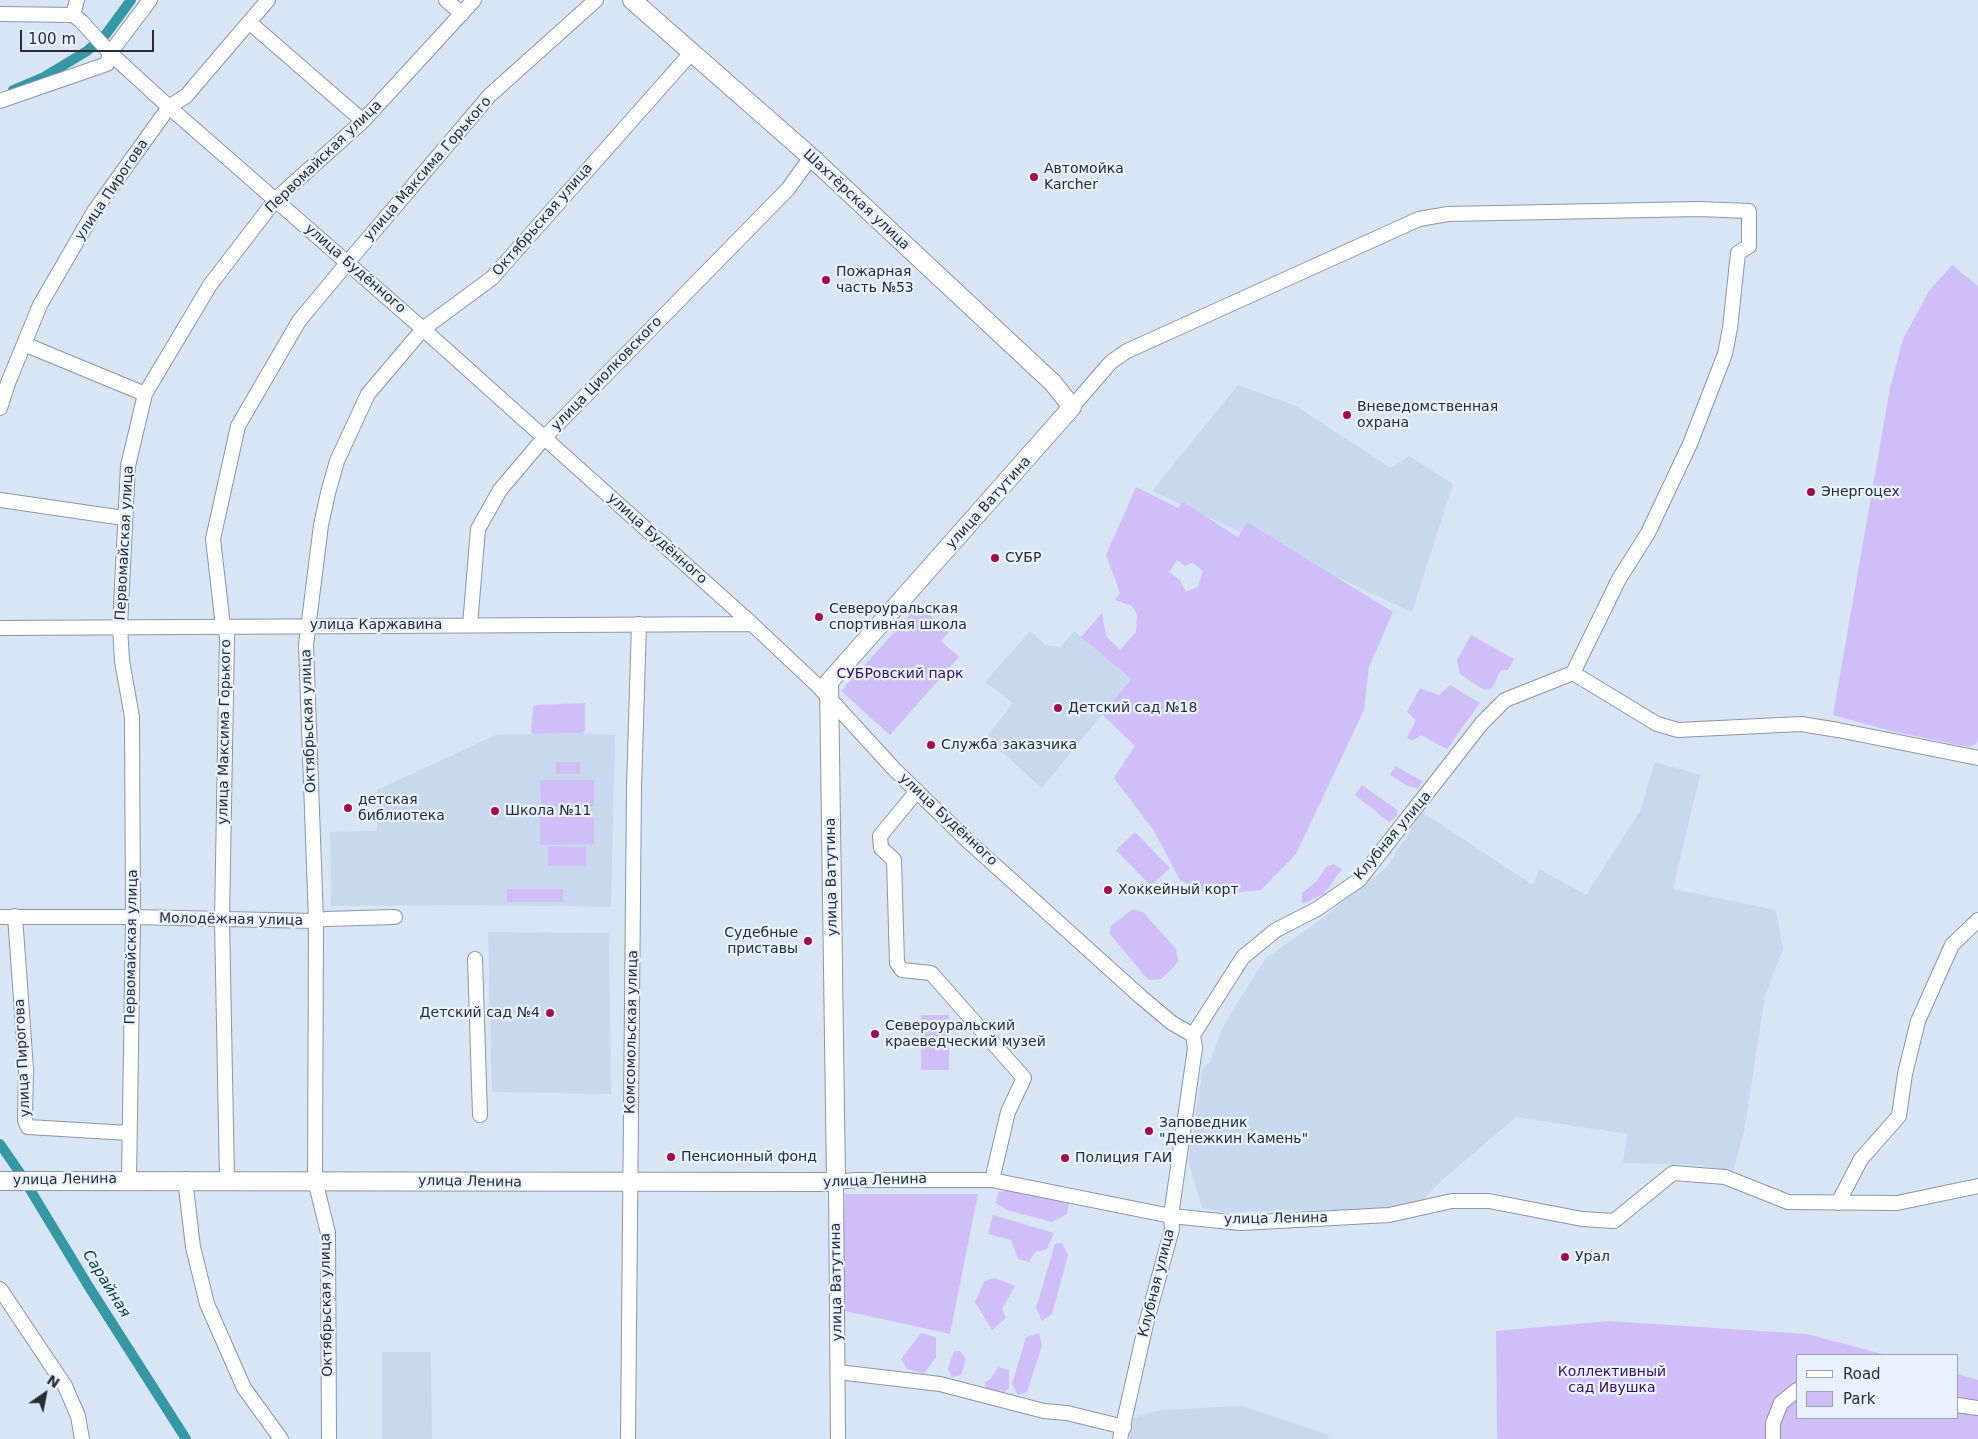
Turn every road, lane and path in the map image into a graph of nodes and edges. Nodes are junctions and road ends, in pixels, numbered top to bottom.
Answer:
1 (78, 0) edge
2 (150, 0) edge
3 (268, 0) edge
4 (446, 0) edge
5 (474, 0) edge
6 (596, 0) edge
7 (632, 0) edge
8 (0, 14) edge
9 (462, 14) junction
10 (73, 16) junction
11 (250, 22) junction
12 (692, 52) junction
13 (110, 53) junction
14 (0, 101) edge
15 (169, 107) junction
16 (363, 121) junction
17 (811, 157) junction
18 (276, 199) junction
19 (348, 262) junction
20 (423, 328) junction
21 (24, 344) junction
22 (145, 394) junction
23 (1072, 407) junction
24 (0, 408) edge
25 (544, 438) junction
26 (0, 500) edge
27 (124, 518) junction
28 (639, 624) junction
29 (752, 624) junction
30 (470, 625) junction
31 (120, 626) junction
32 (223, 626) junction
33 (307, 626) junction
34 (0, 628) edge
35 (1573, 673) junction
36 (829, 701) junction
37 (1978, 758) edge
38 (917, 792) junction
39 (8, 917) edge
40 (133, 917) junction
41 (395, 917) dead end
42 (222, 920) junction
43 (1978, 920) edge
44 (316, 921) junction
45 (475, 959) dead end
46 (1193, 1035) junction
47 (480, 1115) dead end
48 (129, 1133) junction
49 (129, 1180) junction
50 (185, 1180) junction
51 (227, 1180) junction
52 (316, 1180) junction
53 (992, 1180) junction
54 (0, 1181) edge
55 (836, 1182) junction
56 (630, 1183) junction
57 (1978, 1186) edge
58 (1838, 1203) junction
59 (1172, 1216) junction
60 (0, 1289) edge
61 (838, 1372) junction
62 (1796, 1391) edge
63 (1958, 1405) edge
64 (1978, 1408) edge
65 (1122, 1433) edge
66 (82, 1439) edge
67 (281, 1439) edge
68 (329, 1439) edge
69 (628, 1439) edge
70 (838, 1439) edge
71 (1773, 1439) edge

1 - 10 street
2 - 13 street
3 - 11 street, улица Пирогова
4 - 9 street
5 - 9 street, Первомайская улица
6 - 19 street, улица Максима Горького
7 - 12 main road, Шахтёрская улица
8 - 10 street
9 - 16 street, Первомайская улица
10 - 13 street, улица Будённого
11 - 15 street, улица Пирогова
11 - 16 street
12 - 17 main road, Шахтёрская улица
12 - 20 street, Октябрьская улица
13 - 14 street
13 - 15 street, улица Будённого
15 - 18 street, улица Будённого
15 - 21 street, улица Пирогова
16 - 18 street, Первомайская улица
17 - 23 main road, Шахтёрская улица
17 - 25 street, улица Циолковского
18 - 19 street, улица Будённого
18 - 22 street, Первомайская улица
19 - 20 street, улица Будённого
19 - 32 street, улица Максима Горького
20 - 25 street, улица Будённого
20 - 33 street, Октябрьская улица
21 - 22 street
21 - 24 street, улица Пирогова
22 - 27 street, Первомайская улица
23 - 35 street
23 - 36 main road, улица Ватутина
25 - 29 street, улица Будённого
25 - 30 street, улица Циолковского
26 - 27 street
27 - 31 street, Первомайская улица
28 - 29 street, улица Каржавина
28 - 30 street, улица Каржавина
28 - 56 street, Комсомольская улица
29 - 36 street, улица Будённого
30 - 33 street, улица Каржавина
31 - 32 street, улица Каржавина
31 - 34 street, улица Каржавина
31 - 40 street, Первомайская улица
32 - 33 street, улица Каржавина
32 - 42 street, улица Максима Горького
33 - 44 street, Октябрьская улица
35 - 37 street
35 - 46 street, Клубная улица
36 - 38 street, улица Будённого
36 - 55 main road, улица Ватутина
38 - 46 street, улица Будённого
38 - 53 street
39 - 40 street, Молодёжная улица
39 - 48 street, улица Пирогова
40 - 42 street, Молодёжная улица
40 - 48 street, Первомайская улица
41 - 44 street, Молодёжная улица
42 - 44 street, Молодёжная улица
42 - 51 street, улица Максима Горького
43 - 58 street
44 - 52 street, Октябрьская улица
45 - 47 street
46 - 59 street, Клубная улица
48 - 49 street, Первомайская улица
49 - 50 main road, улица Ленина
49 - 54 main road, улица Ленина
50 - 51 main road, улица Ленина
50 - 67 street
51 - 52 main road, улица Ленина
52 - 56 main road, улица Ленина
52 - 68 street, Октябрьская улица
53 - 55 street, улица Ленина
53 - 59 street, улица Ленина
55 - 56 main road, улица Ленина
55 - 61 street, улица Ватутина
56 - 69 street, Комсомольская улица
57 - 58 street, улица Ленина
58 - 59 street, улица Ленина
59 - 65 street, Клубная улица
60 - 66 street
61 - 65 street
61 - 70 street, улица Ватутина
62 - 71 street
63 - 64 street

